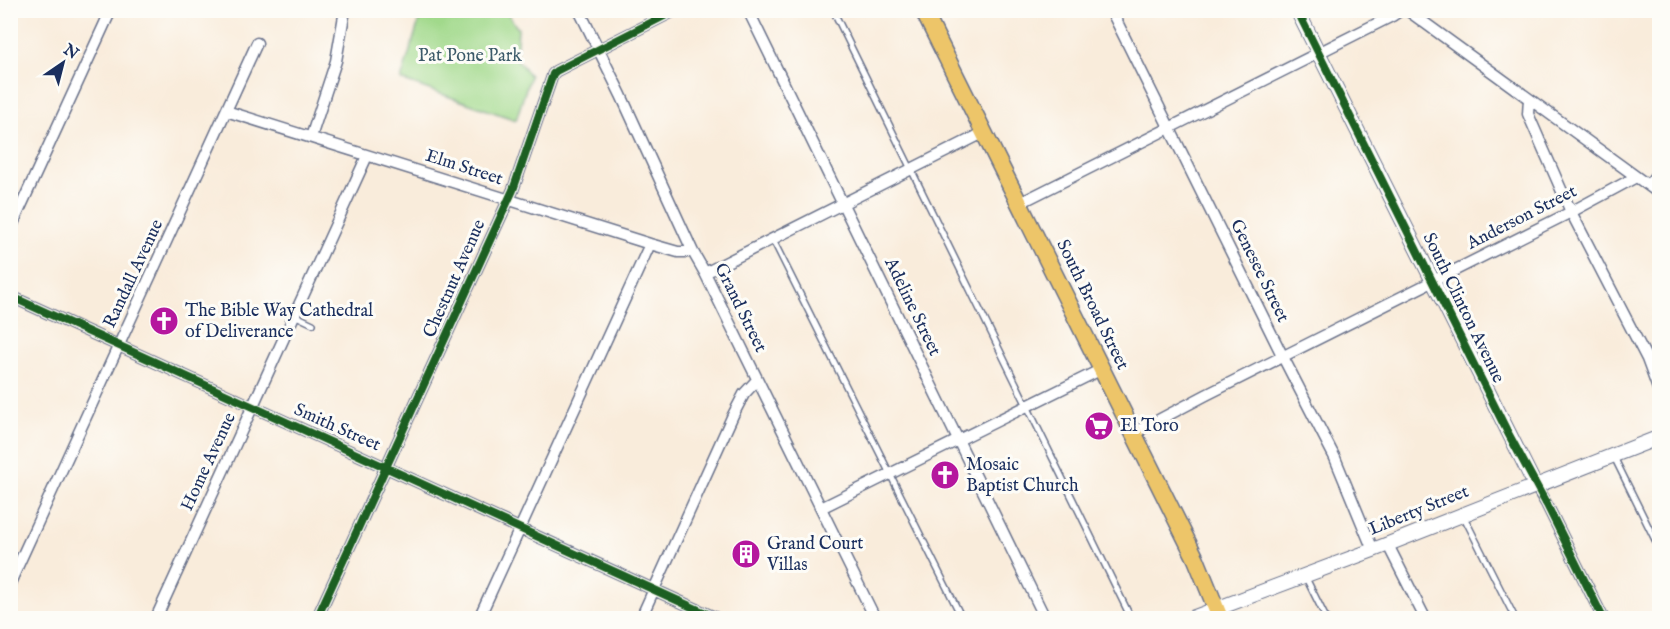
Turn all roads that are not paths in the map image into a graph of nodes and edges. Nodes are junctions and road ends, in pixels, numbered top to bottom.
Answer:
1 (111, 10) edge
2 (345, 10) edge
3 (579, 10) edge
4 (748, 10) edge
5 (833, 10) edge
6 (923, 10) edge
7 (1111, 10) edge
8 (1297, 10) edge
9 (1401, 10) edge
10 (1407, 10) edge
11 (669, 12) edge
12 (257, 43) dead end
13 (598, 50) junction
14 (1318, 53) junction
15 (1529, 99) junction
16 (226, 111) junction
17 (1169, 128) junction
18 (985, 132) junction
19 (311, 137) junction
20 (367, 156) junction
21 (911, 168) junction
22 (1659, 170) edge
23 (1636, 177) junction
24 (1648, 185) junction
25 (1659, 194) edge
26 (508, 200) junction
27 (843, 203) junction
28 (1020, 203) junction
29 (1570, 212) junction
30 (10, 230) edge
31 (772, 238) junction
32 (650, 244) junction
33 (693, 252) junction
34 (705, 273) junction
35 (1433, 282) junction
36 (10, 296) edge
37 (294, 315) junction
38 (313, 324) dead end
39 (119, 345) junction
40 (1283, 357) junction
41 (1102, 369) junction
42 (757, 380) junction
43 (1659, 393) edge
44 (253, 406) junction
45 (1028, 407) junction
46 (1134, 433) junction
47 (1659, 437) edge
48 (959, 440) junction
49 (1614, 455) junction
50 (387, 467) junction
51 (889, 474) junction
52 (1535, 485) junction
53 (821, 508) junction
54 (1462, 514) junction
55 (520, 528) junction
56 (1387, 543) junction
57 (1372, 550) junction
58 (1659, 550) edge
59 (1305, 575) junction
60 (10, 583) edge
61 (654, 590) junction
62 (1218, 614) edge
63 (156, 618) edge
64 (317, 618) edge
65 (479, 618) edge
66 (640, 618) edge
67 (716, 618) edge
68 (875, 618) edge
69 (962, 618) edge
70 (1045, 618) edge
71 (1131, 618) edge
72 (1192, 618) edge
73 (1326, 618) edge
74 (1425, 618) edge
75 (1515, 618) edge
76 (1604, 618) edge

1 - 30 street
2 - 19 street
3 - 13 street, Grand Street
4 - 27 street, Adeline Street
5 - 21 lane
6 - 18 main road, South Broad Street
7 - 17 street, Genesee Street
8 - 14 street, South Clinton Avenue
9 - 14 street
10 - 15 street
11 - 13 street, Chestnut Avenue
12 - 16 street, Randall Avenue
13 - 26 street, Chestnut Avenue
13 - 33 street, Grand Street
14 - 17 street
14 - 35 street, South Clinton Avenue
15 - 23 street
15 - 29 street
16 - 19 street, Elm Street
16 - 39 street, Randall Avenue
17 - 28 street
17 - 40 street, Genesee Street
18 - 21 street
18 - 28 main road, South Broad Street
19 - 20 street, Elm Street
20 - 26 street, Elm Street
20 - 37 street, Home Avenue
21 - 27 street
21 - 45 lane
22 - 24 street
23 - 24 street
23 - 29 street, Anderson Street
24 - 25 street
26 - 32 street, Elm Street
26 - 50 street, Chestnut Avenue
27 - 31 street
27 - 48 street, Adeline Street
28 - 41 main road, South Broad Street
29 - 35 street, Anderson Street
29 - 43 street
31 - 34 street
31 - 51 lane
32 - 33 street, Elm Street
32 - 55 street
33 - 34 street, Grand Street
34 - 42 street, Grand Street
35 - 40 street, Anderson Street
35 - 52 street, South Clinton Avenue
36 - 39 street, Smith Street
37 - 38 lane
37 - 44 street, Home Avenue
39 - 44 street, Smith Street
39 - 60 street, Randall Avenue
40 - 46 street, Anderson Street
40 - 57 street, Genesee Street
41 - 45 street
41 - 46 main road, South Broad Street
42 - 53 street, Grand Street
42 - 61 street
44 - 50 street, Smith Street
44 - 63 street, Home Avenue
45 - 48 street
45 - 71 lane
46 - 62 main road, South Broad Street
47 - 49 street, Liberty Street
48 - 51 street
48 - 70 street, Adeline Street
49 - 52 street, Liberty Street
49 - 58 lane
50 - 55 street, Smith Street
50 - 64 street, Chestnut Avenue
51 - 53 street
51 - 69 lane
52 - 54 street, Liberty Street
52 - 76 street, South Clinton Avenue
53 - 68 street, Grand Street
54 - 56 street, Liberty Street
54 - 75 lane
55 - 61 street, Smith Street
55 - 65 street
56 - 57 street, Liberty Street
56 - 74 street
57 - 59 street, Liberty Street
59 - 62 street, Liberty Street
59 - 73 lane
61 - 66 street
61 - 67 street, Smith Street
62 - 72 street, Liberty Street

